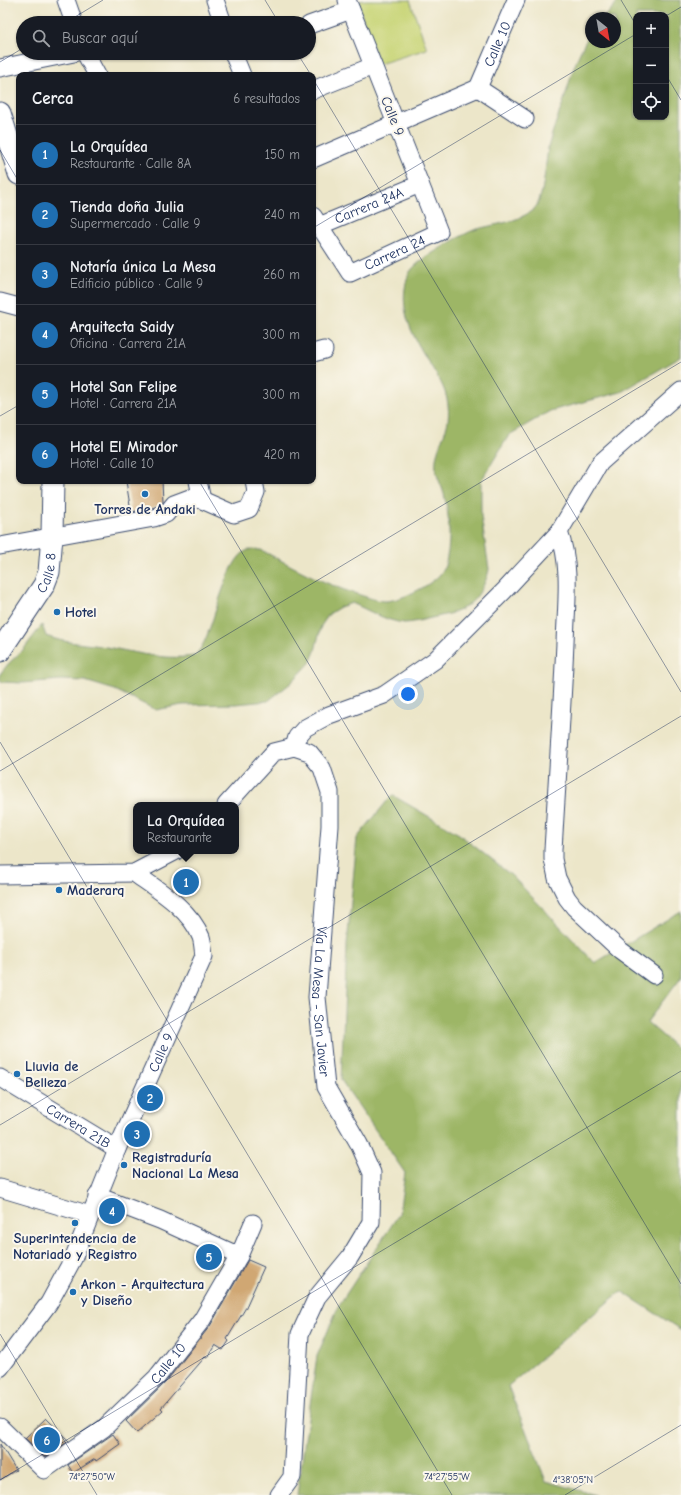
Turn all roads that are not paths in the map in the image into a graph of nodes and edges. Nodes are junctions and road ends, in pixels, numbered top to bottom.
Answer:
1 (66, 0) edge
2 (215, 0) edge
3 (512, 1) edge
4 (349, 5) edge
5 (72, 16) edge
6 (221, 16) edge
7 (316, 22) edge
8 (39, 60) edge
9 (89, 60) edge
10 (236, 60) edge
11 (373, 66) junction
12 (0, 68) edge
13 (95, 72) edge
14 (241, 72) edge
15 (478, 88) junction
16 (316, 89) edge
17 (0, 113) edge
18 (525, 119) dead end
19 (396, 122) junction
20 (316, 158) edge
21 (16, 164) edge
22 (420, 184) junction
23 (316, 221) edge
24 (439, 232) joint
25 (0, 302) edge
26 (16, 306) edge
27 (681, 391) edge
28 (53, 484) edge
29 (199, 484) edge
30 (255, 484) edge
31 (202, 500) junction
32 (559, 532) junction
33 (52, 536) junction
34 (0, 546) edge
35 (0, 651) edge
36 (294, 747) junction
37 (229, 802) edge
38 (170, 854) edge
39 (134, 873) junction
40 (0, 876) edge
41 (654, 975) dead end
42 (0, 1078) edge
43 (116, 1149) junction
44 (0, 1188) edge
45 (97, 1196) junction
46 (90, 1215) junction
47 (253, 1223) dead end
48 (239, 1256) junction
49 (0, 1368) edge
50 (3, 1434) edge
51 (279, 1495) edge

1 - 5 street
2 - 6 street
3 - 15 street, Calle 10
4 - 7 street
4 - 11 street, Calle 9
8 - 12 street
9 - 13 street
10 - 14 street
11 - 16 street
11 - 19 street, Calle 9
15 - 18 street
15 - 19 street
17 - 21 main road
19 - 20 street
19 - 22 street, Calle 9
22 - 23 street, Carrera 24A
22 - 24 street, Calle 9
23 - 24 street, Carrera 24
25 - 26 street
27 - 32 street
28 - 33 main road, Calle 8
29 - 31 street
30 - 31 street
31 - 33 street
32 - 36 street
32 - 41 street
33 - 34 street
33 - 35 main road, Calle 8
36 - 37 street
36 - 51 street, Vía La Mesa - San Javier
38 - 39 street
39 - 40 street
39 - 43 street, Calle 9
42 - 43 street, Carrera 21B
43 - 45 street, Calle 9
44 - 46 street
45 - 46 street, Calle 9
45 - 48 street
46 - 49 street, Calle 9
47 - 48 street, Calle 10
48 - 50 street, Calle 10

